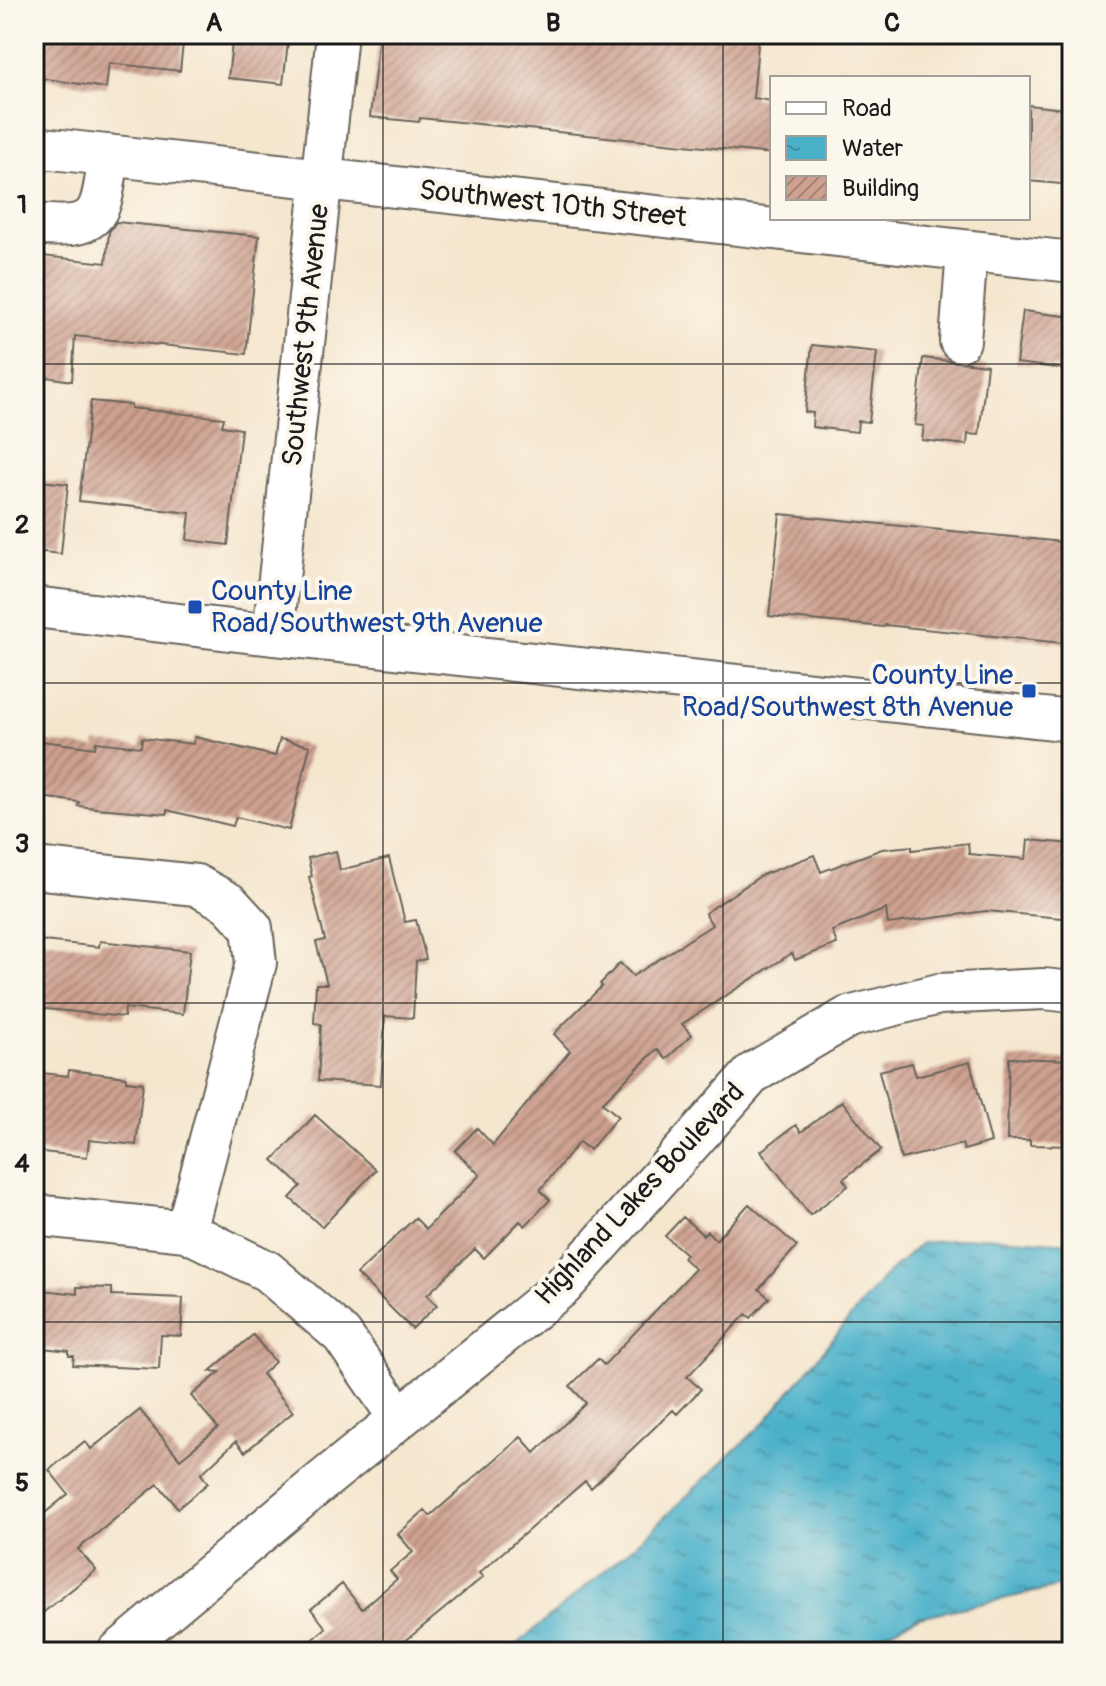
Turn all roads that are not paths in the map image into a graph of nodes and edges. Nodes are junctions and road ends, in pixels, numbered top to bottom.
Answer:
1 (337, 34) edge
2 (34, 147) edge
3 (109, 155) junction
4 (323, 178) junction
5 (34, 224) edge
6 (967, 251) junction
7 (1072, 262) edge
8 (960, 341) dead end
9 (34, 607) edge
10 (273, 635) junction
11 (1072, 721) edge
12 (34, 868) edge
13 (1072, 992) edge
14 (34, 1215) edge
15 (186, 1231) junction
16 (399, 1418) junction
17 (118, 1652) edge

1 - 4 street, Southwest 9th Avenue
2 - 3 street, Southwest 10th Street
3 - 4 street, Southwest 10th Street
3 - 5 street
4 - 6 street, Southwest 10th Street
4 - 10 street, Southwest 9th Avenue
6 - 7 street, Southwest 10th Street
6 - 8 street
9 - 10 street
10 - 11 street
12 - 15 street
13 - 16 street, Highland Lakes Boulevard
14 - 15 street
15 - 16 street
16 - 17 street, Highland Lakes Boulevard

